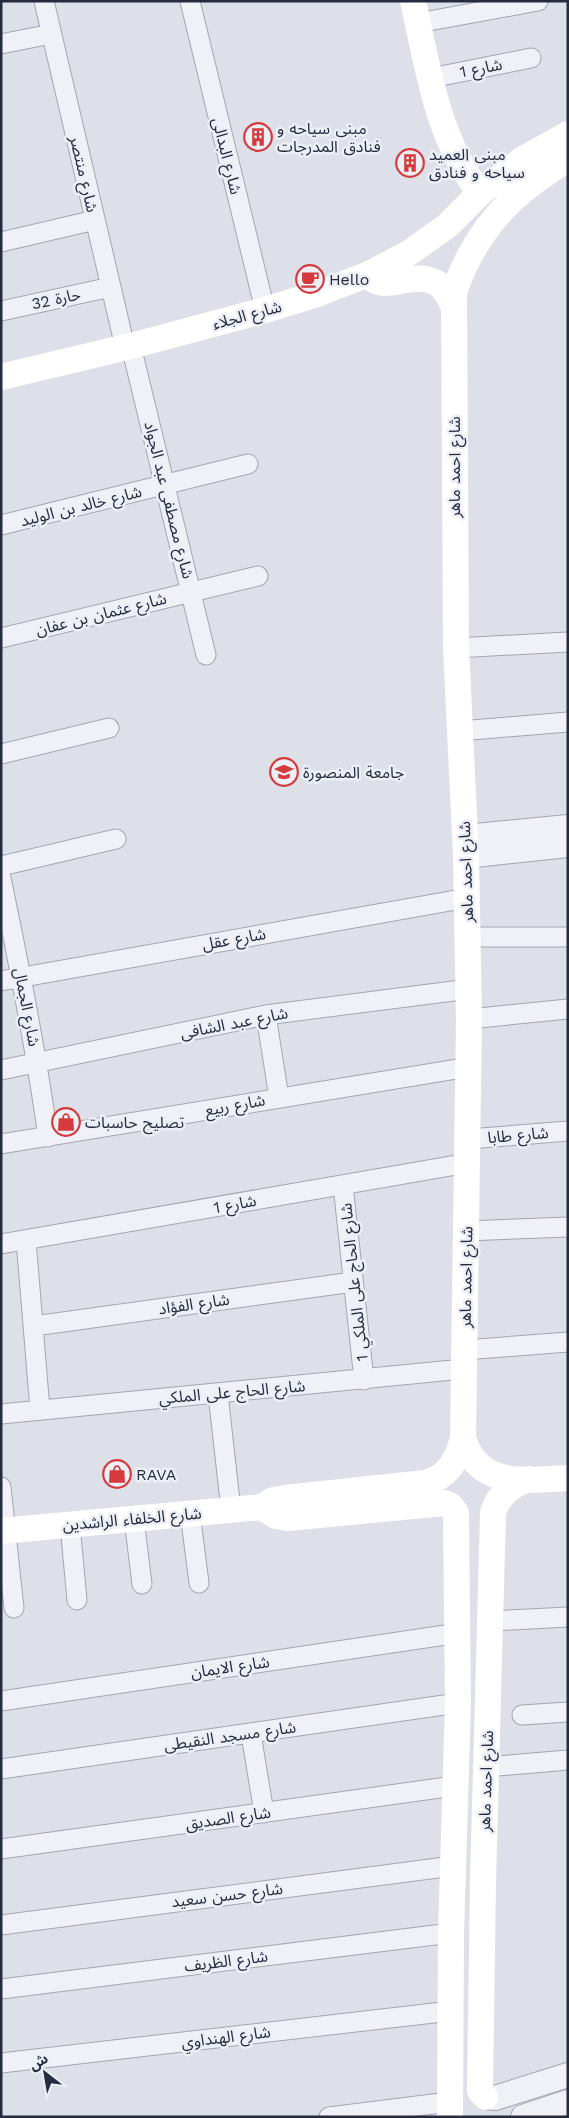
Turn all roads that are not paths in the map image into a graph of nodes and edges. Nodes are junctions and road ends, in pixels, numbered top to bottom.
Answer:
1 (44, 1) edge
2 (190, 1) edge
3 (532, 2) edge
4 (416, 12) edge
5 (51, 34) junction
6 (1, 44) edge
7 (531, 58) dead end
8 (431, 78) junction
9 (568, 134) edge
10 (568, 159) edge
11 (480, 193) junction
12 (95, 220) junction
13 (1, 242) edge
14 (369, 274) junction
15 (111, 287) junction
16 (453, 306) junction
17 (265, 310) junction
18 (1, 311) edge
19 (128, 347) junction
20 (1, 377) edge
21 (248, 464) dead end
22 (165, 486) junction
23 (1, 525) edge
24 (258, 576) dead end
25 (191, 592) junction
26 (1, 638) edge
27 (568, 642) edge
28 (456, 648) junction
29 (206, 654) dead end
30 (568, 722) edge
31 (109, 728) dead end
32 (460, 730) junction
33 (1, 754) edge
34 (568, 827) edge
35 (116, 839) dead end
36 (568, 845) edge
37 (465, 846) junction
38 (1, 866) edge
39 (1, 878) edge
40 (467, 898) junction
41 (468, 937) junction
42 (568, 937) edge
43 (22, 977) junction
44 (1, 981) edge
45 (469, 989) junction
46 (568, 1009) edge
47 (266, 1014) junction
48 (469, 1018) junction
49 (38, 1063) junction
50 (469, 1067) junction
51 (1, 1070) edge
52 (279, 1098) junction
53 (568, 1131) edge
54 (48, 1137) junction
55 (1, 1144) edge
56 (468, 1151) junction
57 (343, 1185) junction
58 (568, 1226) edge
59 (466, 1231) junction
60 (26, 1240) junction
61 (1, 1244) edge
62 (354, 1282) junction
63 (34, 1326) junction
64 (568, 1342) edge
65 (464, 1360) junction
66 (364, 1380) junction
67 (218, 1394) junction
68 (40, 1410) junction
69 (1, 1414) edge
70 (463, 1438) junction
71 (568, 1478) edge
72 (528, 1480) junction
73 (1, 1487) edge
74 (440, 1491) junction
75 (231, 1510) junction
76 (190, 1513) junction
77 (134, 1519) junction
78 (70, 1524) junction
79 (4, 1531) edge
80 (199, 1583) dead end
81 (142, 1584) dead end
82 (77, 1600) dead end
83 (14, 1608) dead end
84 (568, 1617) edge
85 (491, 1621) junction
86 (459, 1634) junction
87 (1, 1701) edge
88 (458, 1703) junction
89 (568, 1712) edge
90 (522, 1715) dead end
91 (251, 1734) junction
92 (568, 1760) edge
93 (486, 1767) junction
94 (1, 1769) edge
95 (454, 1786) junction
96 (264, 1813) junction
97 (1, 1849) edge
98 (453, 1866) junction
99 (1, 1925) edge
100 (451, 1933) junction
101 (1, 1989) edge
102 (450, 2011) junction
103 (1, 2064) edge
104 (568, 2075) edge
105 (485, 2097) joint
106 (568, 2102) edge
107 (449, 2109) edge
108 (329, 2117) edge
109 (523, 2117) edge

1 - 5 street, شارع منتصر
2 - 17 street, شارع البدالى
3 - 4 street
4 - 8 main road
5 - 6 street
5 - 12 street, شارع منتصر
7 - 8 street, شارع 1
8 - 11 main road
9 - 11 main road, شارع الجلاء
10 - 16 main road, شارع احمد ماهر
11 - 14 main road, شارع الجلاء
12 - 13 street
12 - 15 street, شارع منتصر
14 - 16 main road
14 - 17 main road, شارع الجلاء
15 - 18 street, حارة 32
15 - 19 street, شارع منتصر
16 - 28 main road, شارع احمد ماهر
17 - 19 main road, شارع الجلاء
19 - 20 main road, شارع الجلاء
19 - 22 street, شارع مصطفى عبد الجواد
21 - 22 street, شارع خالد بن الوليد
22 - 23 street, شارع خالد بن الوليد
22 - 25 street, شارع مصطفى عبد الجواد
24 - 25 street, شارع عثمان بن عفان
25 - 26 street, شارع عثمان بن عفان
25 - 29 street, شارع مصطفى عبد الجواد
27 - 28 street
28 - 32 main road, شارع احمد ماهر
30 - 32 street
31 - 33 street
32 - 37 main road, شارع احمد ماهر
34 - 37 street
35 - 38 street
36 - 37 street
37 - 40 main road, شارع احمد ماهر
39 - 43 street, شارع الجمال
40 - 41 main road, شارع احمد ماهر
40 - 43 street, شارع عقل
41 - 42 street
41 - 45 main road, شارع احمد ماهر
43 - 44 street, شارع عقل
43 - 49 street, شارع الجمال
45 - 47 street, شارع عبد الشافى
45 - 48 main road, شارع احمد ماهر
46 - 48 street
47 - 49 street, شارع عبد الشافى
47 - 52 street
48 - 50 main road, شارع احمد ماهر
49 - 51 street, شارع عبد الشافى
49 - 54 street, شارع الجمال
50 - 52 street, شارع ربيع
50 - 56 main road, شارع احمد ماهر
52 - 54 street, شارع ربيع
53 - 56 street, شارع طابا
54 - 55 street, شارع ربيع
56 - 57 street, شارع 1
56 - 59 main road, شارع احمد ماهر
57 - 60 street, شارع 1
57 - 62 street, شارع الحاج على الملكي 1
58 - 59 street
59 - 65 main road, شارع احمد ماهر
60 - 61 street, شارع 1
60 - 63 street
62 - 63 street, شارع الفؤاد
62 - 66 street, شارع الحاج على الملكي 1
63 - 68 street
64 - 65 street, شارع الحاج على الملكي
65 - 66 street, شارع الحاج على الملكي
65 - 70 main road, شارع احمد ماهر
66 - 67 street, شارع الحاج على الملكي
67 - 68 street, شارع الحاج على الملكي
67 - 75 street
68 - 69 street, شارع الحاج على الملكي
70 - 72 main road, شارع احمد ماهر
70 - 74 main road, شارع احمد ماهر
71 - 72 main road
72 - 85 main road, شارع احمد ماهر
73 - 79 street
74 - 75 main road, شارع الخلفاء الراشدين
74 - 86 main road, شارع احمد ماهر
75 - 76 main road, شارع الخلفاء الراشدين
76 - 77 main road, شارع الخلفاء الراشدين
76 - 80 street
77 - 78 main road, شارع الخلفاء الراشدين
77 - 81 street
78 - 79 main road, شارع الخلفاء الراشدين
78 - 82 street
79 - 83 street
84 - 85 street
85 - 93 main road, شارع احمد ماهر
86 - 87 street, شارع الايمان
86 - 88 main road, شارع احمد ماهر
88 - 91 street, شارع مسجد النقيطى
88 - 95 main road, شارع احمد ماهر
89 - 90 street
91 - 94 street, شارع مسجد النقيطى
91 - 96 street
92 - 93 street
93 - 105 main road, شارع احمد ماهر
95 - 96 street, شارع الصديق
95 - 98 main road, شارع احمد ماهر
96 - 97 street, شارع الصديق
98 - 99 street, شارع حسن سعيد
98 - 100 main road, شارع احمد ماهر
100 - 101 street, شارع الظريف
100 - 102 main road, شارع احمد ماهر
102 - 103 street, شارع الهنداوي
102 - 107 main road, شارع احمد ماهر
104 - 105 street
106 - 109 street
107 - 108 street

